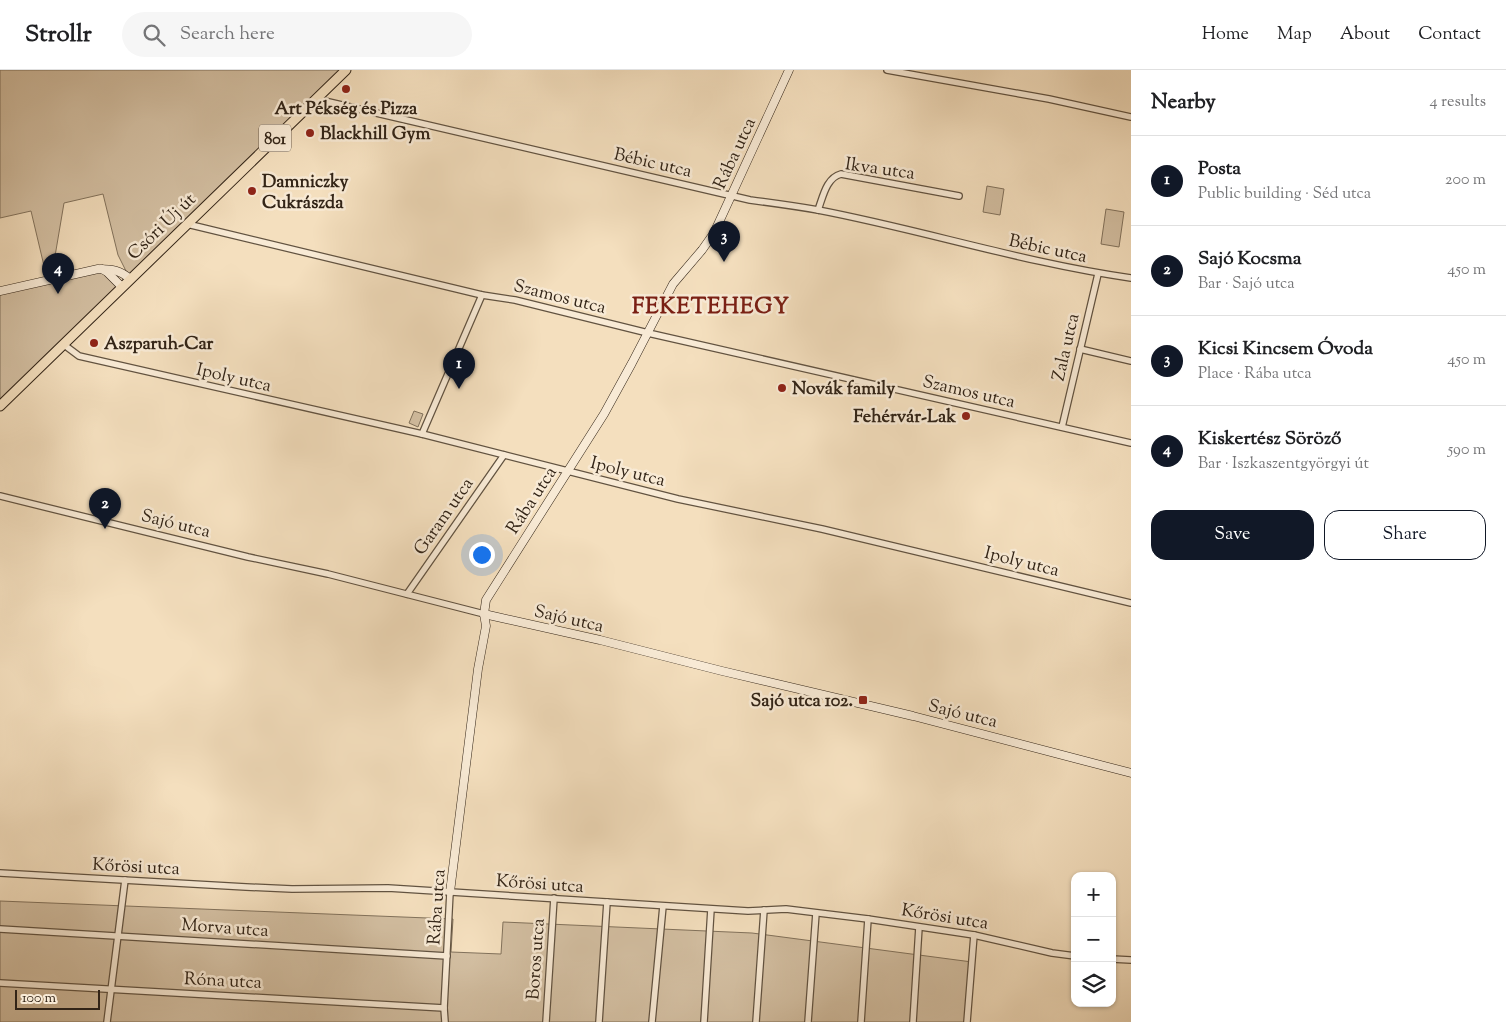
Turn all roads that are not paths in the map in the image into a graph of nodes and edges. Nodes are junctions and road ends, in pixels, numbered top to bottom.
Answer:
1 (346, 70) edge
2 (790, 70) edge
3 (887, 70) edge
4 (316, 99) junction
5 (1131, 116) edge
6 (731, 196) junction
7 (959, 196) dead end
8 (818, 210) junction
9 (187, 224) junction
10 (102, 269) junction
11 (1098, 274) junction
12 (1131, 278) edge
13 (130, 279) junction
14 (122, 287) junction
15 (0, 290) edge
16 (482, 294) junction
17 (648, 333) junction
18 (63, 344) junction
19 (1080, 349) junction
20 (1131, 361) edge
21 (0, 406) edge
22 (1062, 428) junction
23 (422, 434) junction
24 (1131, 443) edge
25 (504, 455) junction
26 (568, 471) junction
27 (0, 496) edge
28 (407, 594) junction
29 (1131, 603) edge
30 (484, 614) junction
31 (1131, 773) edge
32 (0, 873) edge
33 (125, 880) junction
34 (450, 892) junction
35 (554, 898) junction
36 (607, 902) junction
37 (663, 906) junction
38 (711, 909) junction
39 (764, 910) junction
40 (816, 913) junction
41 (868, 919) junction
42 (919, 927) junction
43 (0, 929) edge
44 (117, 935) junction
45 (974, 935) junction
46 (448, 956) junction
47 (1071, 956) edge
48 (1116, 959) edge
49 (1131, 960) edge
50 (0, 983) edge
51 (111, 988) junction
52 (444, 1008) junction
53 (107, 1022) edge
54 (445, 1022) edge
55 (546, 1022) edge
56 (599, 1022) edge
57 (652, 1022) edge
58 (704, 1022) edge
59 (756, 1022) edge
60 (808, 1022) edge
61 (861, 1022) edge
62 (913, 1022) edge
63 (967, 1022) edge

1 - 4 main road, Csóri Új út / 801
2 - 6 street, Rába utca
3 - 5 street
4 - 6 street, Bébic utca
4 - 9 main road, Csóri Új út / 801
6 - 8 street, Bébic utca
6 - 17 street, Rába utca
7 - 8 street, Ikva utca
8 - 11 street, Bébic utca
9 - 13 main road, Csóri Új út / 801
9 - 16 street, Szamos utca
10 - 13 street
10 - 14 street
10 - 15 street
11 - 12 street, Bébic utca
11 - 19 street, Zala utca
13 - 14 main road, Csóri Új út / 801
14 - 18 main road, Csóri Új út / 801
16 - 17 street, Szamos utca
16 - 23 street
17 - 22 street, Szamos utca
17 - 26 street, Rába utca
18 - 21 main road, Csóri Új út / 801
18 - 23 street, Ipoly utca
19 - 20 street
19 - 22 street, Zala utca
22 - 24 street, Szamos utca
23 - 25 street, Ipoly utca
25 - 26 street, Ipoly utca
25 - 28 street, Garam utca
26 - 29 street, Ipoly utca
26 - 30 street, Rába utca
27 - 28 street, Sajó utca
28 - 30 street, Sajó utca
30 - 31 street, Sajó utca
30 - 34 street, Rába utca
32 - 33 street, Kőrösi utca
33 - 34 street, Kőrösi utca
33 - 44 street
34 - 35 street, Kőrösi utca
34 - 46 street, Rába utca
35 - 36 street, Kőrösi utca
35 - 55 street, Boros utca
36 - 37 street, Kőrösi utca
36 - 56 street
37 - 38 street, Kőrösi utca
37 - 57 street
38 - 39 street, Kőrösi utca
38 - 58 street
39 - 40 street, Kőrösi utca
39 - 59 street
40 - 41 street, Kőrösi utca
40 - 60 street
41 - 42 street, Kőrösi utca
41 - 61 street
42 - 45 street, Kőrösi utca
42 - 62 street
43 - 44 street, Morva utca
44 - 46 street, Morva utca
44 - 51 street
45 - 47 street, Kőrösi utca
45 - 63 street
46 - 52 street, Rába utca
48 - 49 street
50 - 51 street, Róna utca
51 - 52 street, Róna utca
51 - 53 street
52 - 54 street, Rába utca

